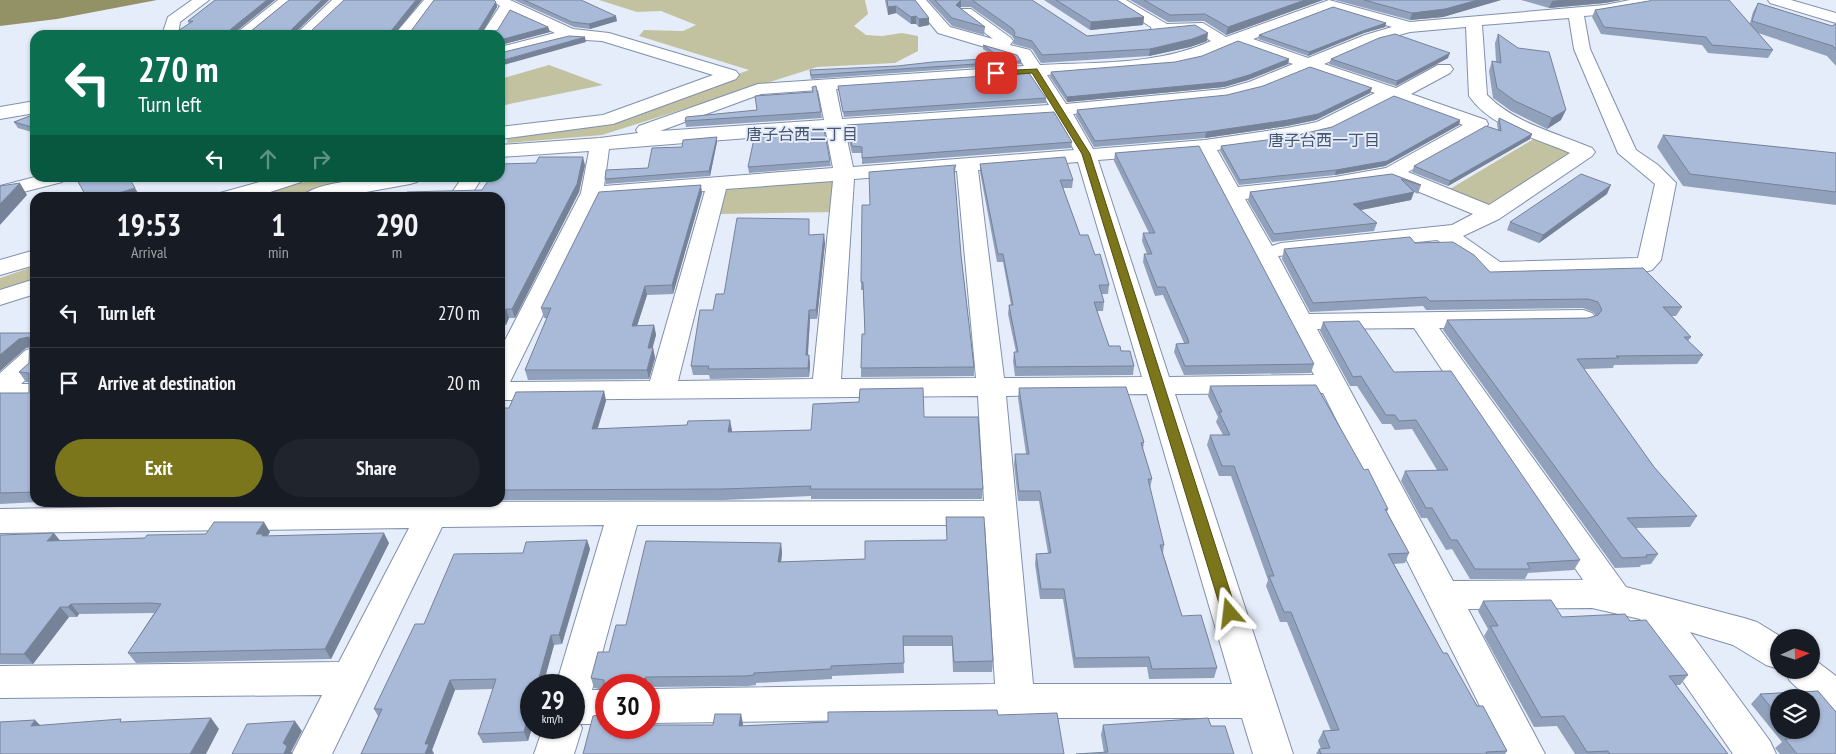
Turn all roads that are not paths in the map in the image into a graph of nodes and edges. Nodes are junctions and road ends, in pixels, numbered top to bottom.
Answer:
1 (202, 0) edge
2 (287, 0) edge
3 (341, 0) edge
4 (432, 0) edge
5 (938, 0) edge
6 (1115, 0) edge
7 (1651, 0) edge
8 (1775, 0) edge
9 (918, 1) edge
10 (503, 3) edge
11 (966, 12) edge
12 (1576, 14) junction
13 (1836, 18) edge
14 (1474, 22) junction
15 (1409, 28) junction
16 (1165, 29) junction
17 (171, 30) edge
18 (248, 30) edge
19 (308, 30) edge
20 (406, 30) edge
21 (491, 30) edge
22 (1136, 32) edge
23 (570, 34) junction
24 (1230, 40) junction
25 (505, 51) edge
26 (1024, 54) junction
27 (1309, 64) junction
28 (1444, 69) dead end
29 (1034, 71) junction
30 (826, 86) junction
31 (1395, 93) junction
32 (30, 108) edge
33 (1061, 110) junction
34 (0, 114) edge
35 (834, 126) junction
36 (505, 132) edge
37 (635, 139) junction
38 (600, 144) junction
39 (1205, 146) junction
40 (505, 150) edge
41 (1086, 154) junction
42 (967, 164) junction
43 (844, 172) junction
44 (1392, 173) junction
45 (39, 182) edge
46 (278, 182) edge
47 (391, 182) edge
48 (717, 184) junction
49 (0, 192) edge
50 (247, 192) edge
51 (343, 192) edge
52 (592, 194) junction
53 (1233, 194) junction
54 (1491, 214) junction
55 (1441, 232) junction
56 (1264, 252) junction
57 (30, 259) edge
58 (0, 268) edge
59 (30, 288) edge
60 (0, 298) edge
61 (1584, 318) edge
62 (1421, 320) junction
63 (1300, 322) junction
64 (30, 361) edge
65 (505, 366) edge
66 (1331, 384) junction
67 (1160, 386) junction
68 (991, 387) junction
69 (0, 388) edge
70 (662, 388) junction
71 (826, 389) junction
72 (505, 391) edge
73 (0, 393) edge
74 (30, 393) edge
75 (435, 509) edge
76 (624, 513) junction
77 (1001, 513) junction
78 (0, 521) edge
79 (1444, 595) junction
80 (1615, 599) junction
81 (1651, 607) junction
82 (1770, 649) edge
83 (578, 674) edge
84 (350, 678) junction
85 (1814, 679) edge
86 (0, 682) edge
87 (1836, 698) edge
88 (1015, 701) junction
89 (1257, 701) junction
90 (660, 706) edge
91 (559, 739) edge
92 (312, 754) edge
93 (554, 754) edge
94 (1273, 754) edge
95 (1525, 754) edge
96 (1756, 754) edge

1 - 17 street
2 - 18 street
3 - 19 street
4 - 20 street
5 - 9 street
6 - 16 street
7 - 12 street
8 - 13 street
9 - 26 street
10 - 21 street
10 - 23 street
11 - 26 street
12 - 14 street
12 - 55 street
14 - 15 street
14 - 54 street
15 - 24 street
15 - 27 street
16 - 22 street
16 - 24 street
23 - 25 street
23 - 36 street
24 - 27 street
24 - 29 street
26 - 29 street
27 - 31 street
27 - 33 street
28 - 31 street
29 - 30 street
29 - 33 street
30 - 35 street
30 - 37 street
31 - 39 street
31 - 44 street
32 - 34 street
33 - 35 street
33 - 41 street
35 - 37 street
35 - 43 street
37 - 38 street
38 - 40 street
38 - 52 street
39 - 41 street
39 - 53 street
41 - 42 street
41 - 67 street
42 - 43 street
42 - 68 street
43 - 48 street
43 - 71 street
44 - 53 street
44 - 54 street
45 - 49 street
46 - 50 street
47 - 51 street
48 - 52 street
48 - 70 street
52 - 65 street
53 - 56 street
54 - 55 street
55 - 56 street
56 - 63 street
57 - 58 street
59 - 60 street
61 - 62 street
62 - 63 street
62 - 80 street
63 - 66 street
64 - 69 street
66 - 67 street
66 - 79 street
67 - 68 street
67 - 89 street
68 - 71 street
68 - 77 street
70 - 71 street
70 - 72 street
73 - 74 street
75 - 76 street
75 - 78 street
75 - 84 street
76 - 77 street
76 - 83 street
77 - 88 street
79 - 80 street
79 - 95 street
80 - 81 street
81 - 82 street
81 - 96 street
84 - 86 street
84 - 92 street
85 - 87 street
88 - 89 street
88 - 90 street
89 - 94 street
91 - 93 street

